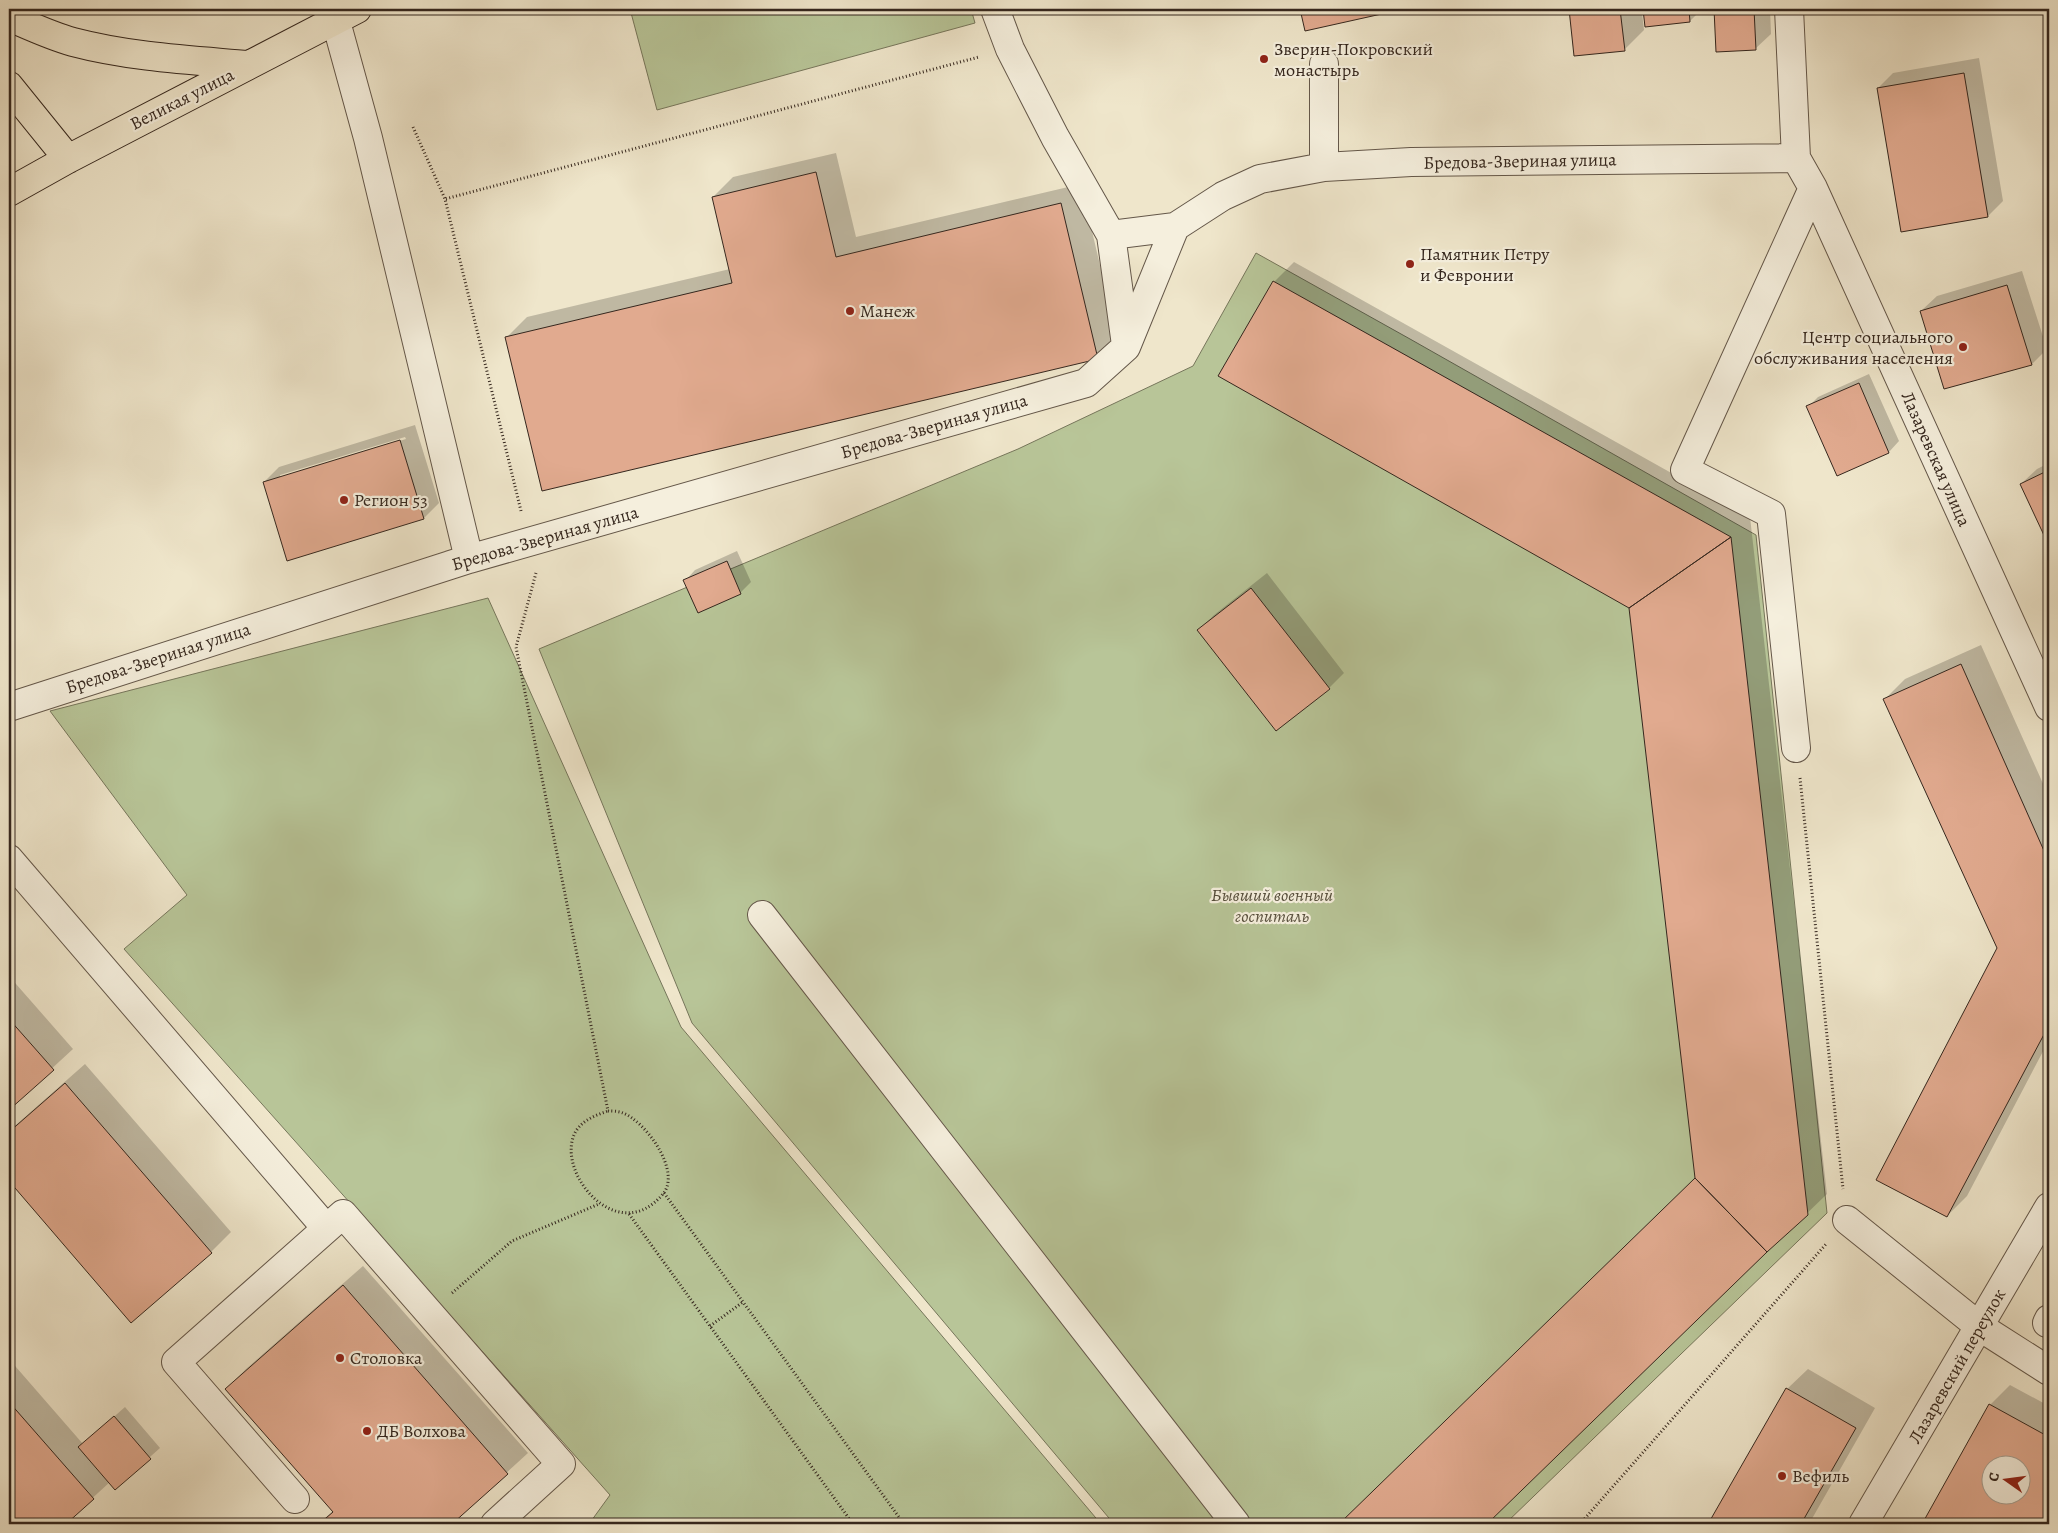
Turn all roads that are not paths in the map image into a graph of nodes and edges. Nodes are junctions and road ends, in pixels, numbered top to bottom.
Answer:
1 (995, 9) edge
2 (1789, 9) edge
3 (346, 14) edge
4 (9, 16) edge
5 (1324, 64) dead end
6 (248, 65) junction
7 (9, 86) edge
8 (1796, 158) junction
9 (68, 159) junction
10 (1324, 167) junction
11 (1813, 188) junction
12 (9, 192) edge
13 (1175, 227) junction
14 (1110, 235) junction
15 (1126, 347) junction
16 (464, 560) junction
17 (2049, 707) edge
18 (9, 708) edge
19 (1796, 748) road end
20 (9, 859) edge
21 (762, 915) dead end
22 (2049, 1207) edge
23 (1847, 1220) road end
24 (326, 1228) junction
25 (1980, 1327) junction
26 (2049, 1371) edge
27 (295, 1499) dead end
28 (495, 1524) edge
29 (1236, 1524) edge
30 (1863, 1524) edge

1 - 14 street
2 - 8 street
3 - 6 main road, Великая улица
3 - 16 street
4 - 6 main road
5 - 10 street
6 - 9 main road, Великая улица
7 - 9 main road
8 - 10 street, Бредова-Звериная улица
8 - 11 street, Лазаревская улица
9 - 12 main road, Великая улица
10 - 13 street, Бредова-Звериная улица
11 - 17 street, Лазаревская улица
11 - 19 street
13 - 14 street, Бредова-Звериная улица
13 - 15 street
14 - 15 street
15 - 16 street, Бредова-Звериная улица
16 - 18 street, Бредова-Звериная улица
20 - 24 street
21 - 29 street
22 - 25 street, Лазаревский переулок
23 - 25 street
24 - 27 street
24 - 28 street
25 - 26 street
25 - 30 street, Лазаревский переулок

